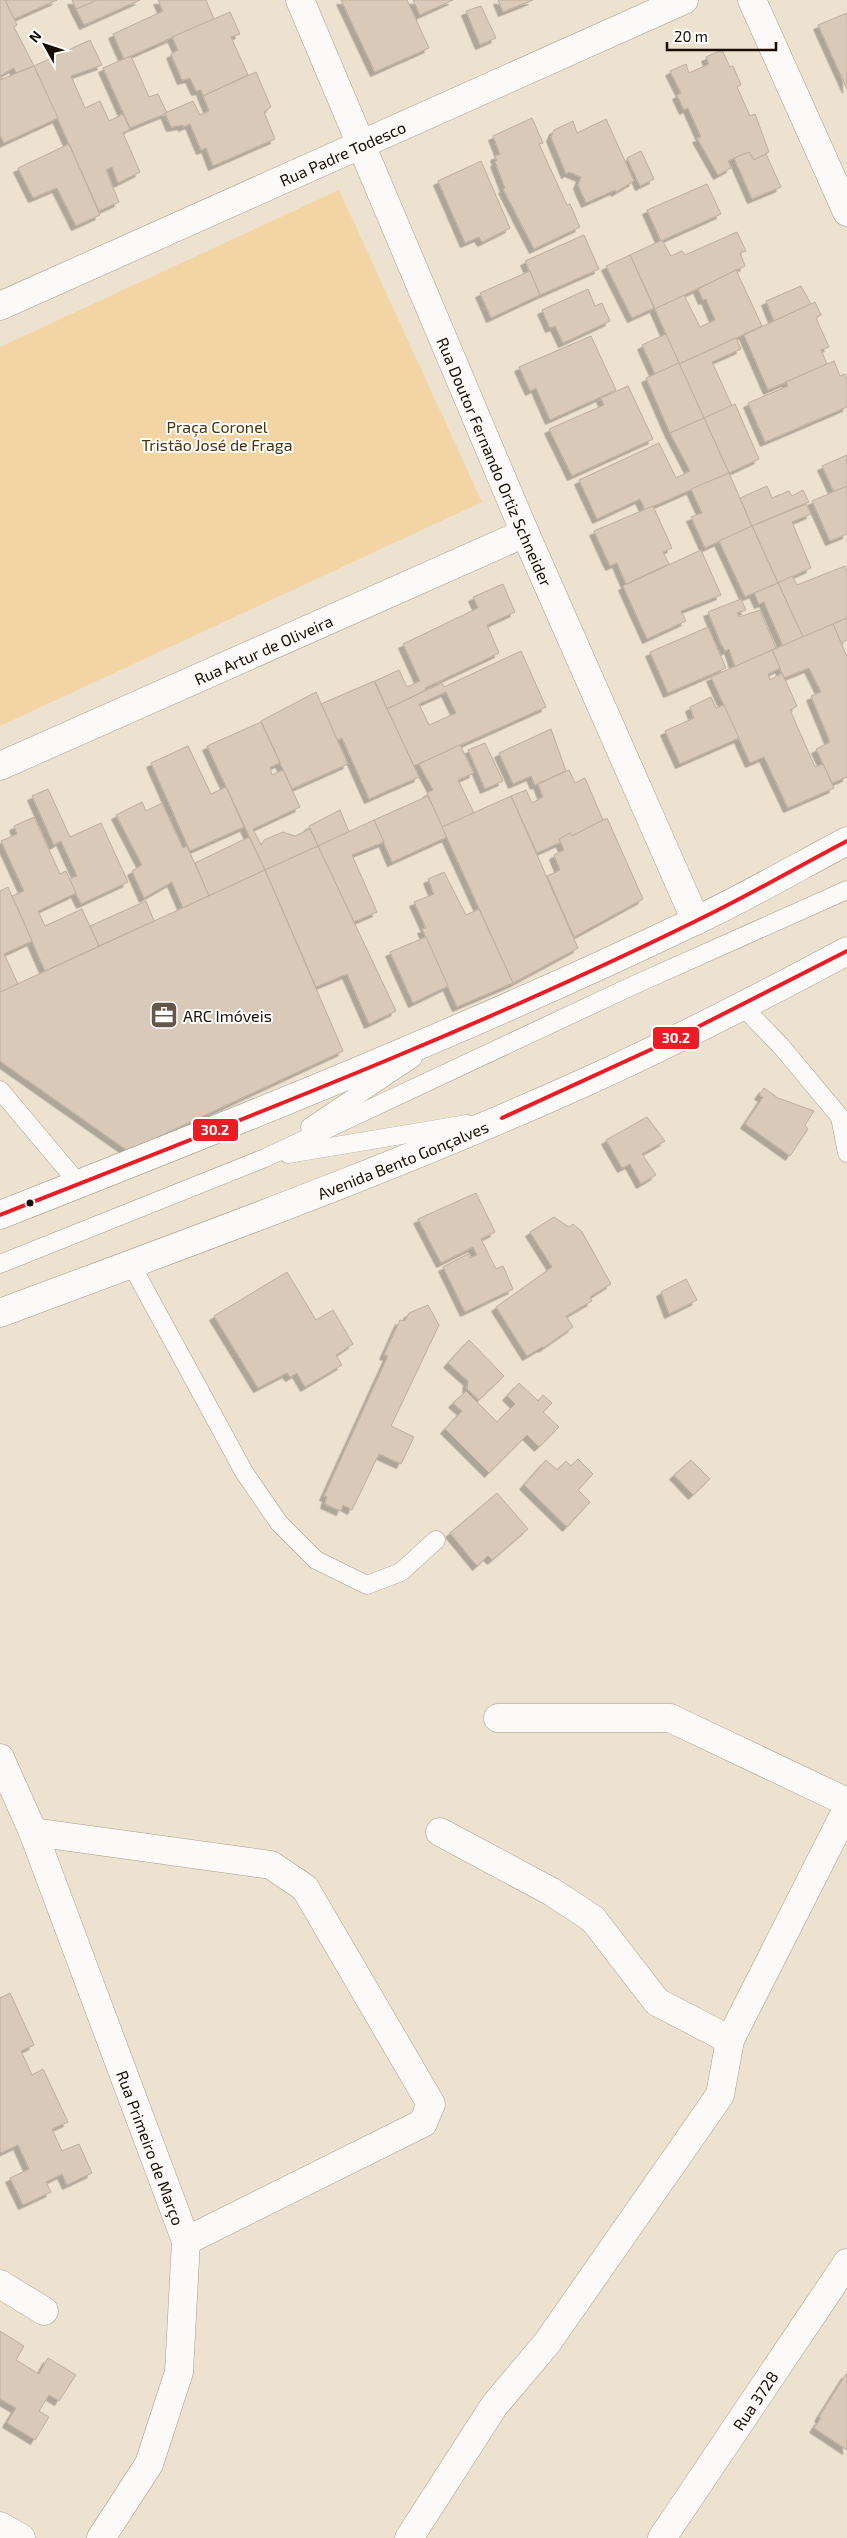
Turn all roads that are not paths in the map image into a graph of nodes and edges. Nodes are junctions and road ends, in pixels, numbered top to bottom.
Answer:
1 (300, 0) edge
2 (684, 0) edge
3 (752, 0) edge
4 (360, 143) junction
5 (847, 212) edge
6 (0, 306) edge
7 (525, 533) junction
8 (0, 766) edge
9 (847, 841) edge
10 (847, 890) edge
11 (696, 921) junction
12 (847, 951) edge
13 (743, 1007) junction
14 (455, 1029) junction
15 (0, 1090) edge
16 (502, 1118) junction
17 (847, 1153) edge
18 (265, 1158) junction
19 (79, 1184) junction
20 (0, 1215) edge
21 (0, 1264) edge
22 (131, 1264) junction
23 (0, 1313) edge
24 (436, 1540) dead end
25 (498, 1718) dead end
26 (0, 1758) edge
27 (847, 1802) edge
28 (847, 1809) edge
29 (33, 1832) junction
30 (440, 1832) dead end
31 (730, 2040) junction
32 (186, 2241) junction
33 (847, 2263) edge
34 (0, 2284) edge
35 (44, 2311) dead end
36 (0, 2526) edge
37 (21, 2538) edge
38 (102, 2538) edge
39 (409, 2538) edge
40 (662, 2538) edge

1 - 4 street, Rua Doutor Fernando Ortiz Schneider
2 - 4 street, Rua Padre Todesco
3 - 5 street
4 - 6 street, Rua Padre Todesco
4 - 7 street, Rua Doutor Fernando Ortiz Schneider
7 - 8 street, Rua Artur de Oliveira
7 - 11 street, Rua Doutor Fernando Ortiz Schneider
9 - 11 street
10 - 18 lane
11 - 14 street
12 - 13 street, Avenida Bento Gonçalves
13 - 16 street, Avenida Bento Gonçalves
13 - 17 lane
14 - 18 lane
14 - 19 street
15 - 19 lane
16 - 18 lane
16 - 22 street, Avenida Bento Gonçalves
18 - 21 lane
19 - 20 street
22 - 23 street, Avenida Bento Gonçalves
22 - 24 lane
25 - 27 street
26 - 29 street, Rua Primeiro de Março
28 - 31 street
29 - 32 street, Rua Primeiro de Março
29 - 32 street
30 - 31 street
31 - 39 street
32 - 38 street, Rua Primeiro de Março
33 - 40 street, Rua 3728
34 - 35 street
36 - 37 street

